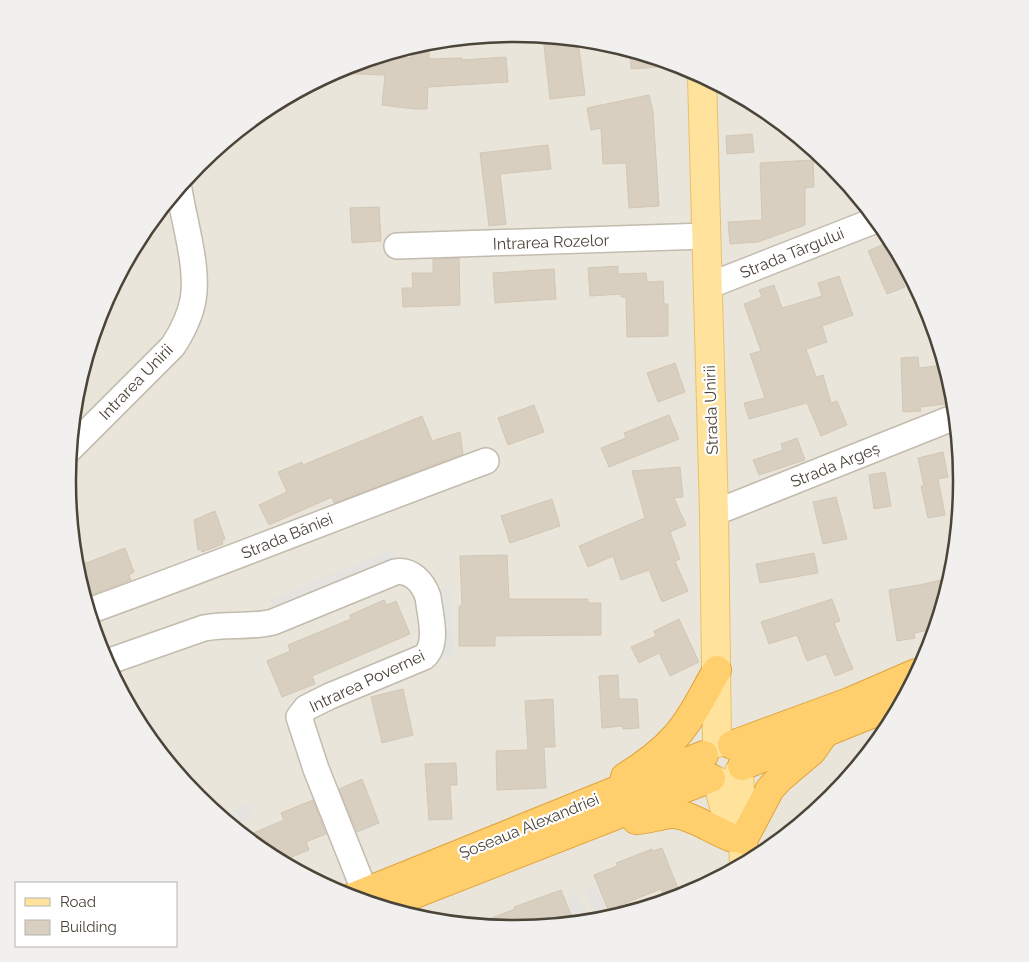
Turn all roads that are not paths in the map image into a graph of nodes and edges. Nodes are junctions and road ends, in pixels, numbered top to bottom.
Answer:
1 (702, 85) edge
2 (180, 198) edge
3 (869, 223) edge
4 (706, 236) junction
5 (397, 246) dead end
6 (708, 286) junction
7 (948, 420) edge
8 (78, 441) edge
9 (486, 461) dead end
10 (714, 513) junction
11 (95, 609) edge
12 (114, 660) edge
13 (717, 670) junction
14 (906, 678) edge
15 (890, 706) edge
16 (824, 733) junction
17 (723, 763) junction
18 (587, 803) junction
19 (614, 816) junction
20 (740, 851) edge
21 (364, 892) edge
22 (374, 896) edge
23 (375, 896) edge

1 - 4 main road, Strada Unirii
2 - 8 street, Intrarea Unirii
3 - 6 street, Strada Târgului
4 - 5 street, Intrarea Rozelor
4 - 6 main road, Strada Unirii
6 - 10 main road, Strada Unirii
7 - 10 street, Strada Argeș
9 - 11 street, Strada Băniei
10 - 13 main road, Strada Unirii
12 - 21 street, Intrarea Povernei
13 - 17 main road, Strada Unirii
13 - 18 highway
14 - 17 highway, Șoseaua Alexandriei
15 - 16 highway, Șoseaua Alexandriei
16 - 17 highway, Șoseaua Alexandriei
16 - 20 highway
17 - 18 highway, Șoseaua Alexandriei
17 - 19 highway, Șoseaua Alexandriei
17 - 20 main road, Strada Unirii
18 - 22 highway, Șoseaua Alexandriei
19 - 20 highway
19 - 23 highway, Șoseaua Alexandriei

